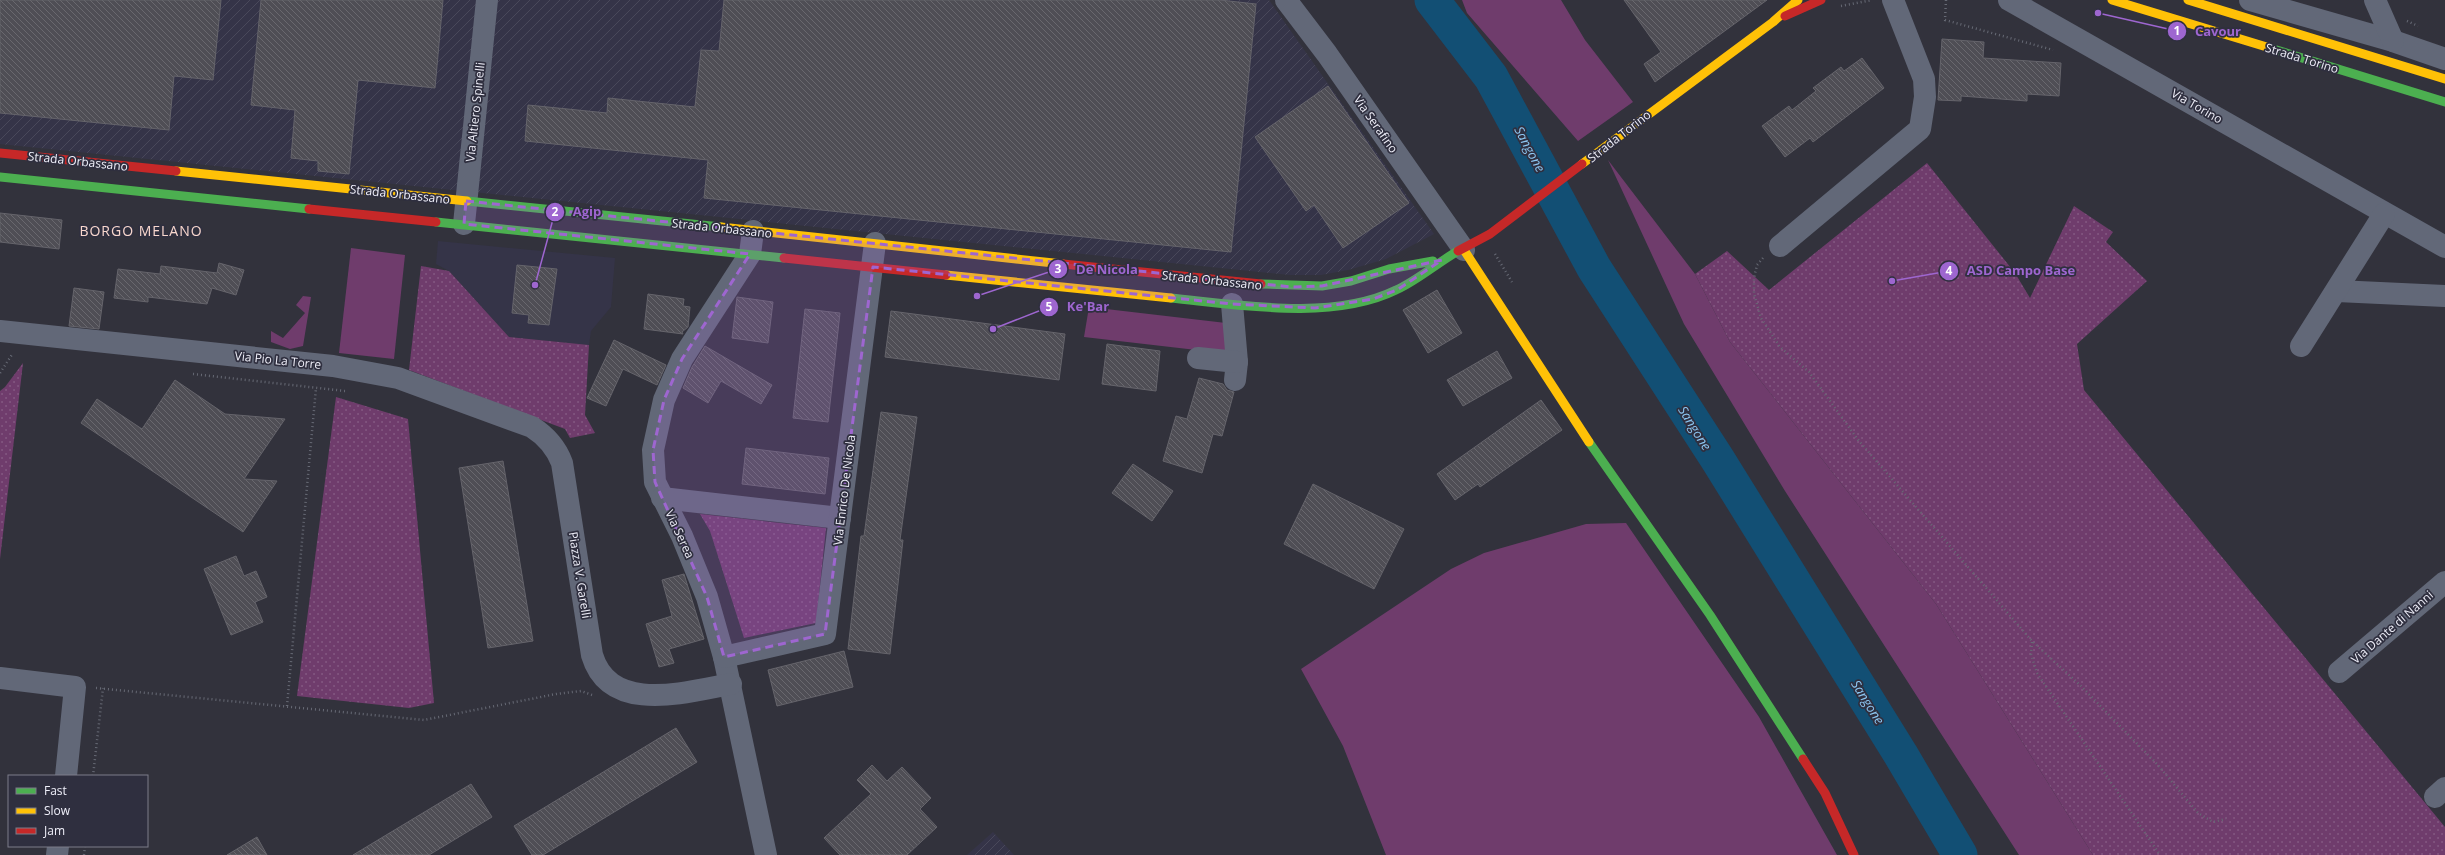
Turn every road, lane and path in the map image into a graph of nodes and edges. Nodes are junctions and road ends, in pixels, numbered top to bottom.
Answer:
1 (487, 0) edge
2 (1286, 0) edge
3 (1798, 0) edge
4 (1821, 0) edge
5 (1893, 0) edge
6 (2009, 0) edge
7 (2112, 0) edge
8 (2188, 0) edge
9 (2250, 0) edge
10 (2375, 0) edge
11 (2405, 20) dead end
12 (1773, 22) junction
13 (2422, 28) dead end
14 (2393, 41) junction
15 (2445, 59) edge
16 (2445, 79) edge
17 (2445, 102) edge
18 (0, 153) edge
19 (0, 177) edge
20 (466, 201) junction
21 (2384, 214) junction
22 (464, 224) junction
23 (753, 231) junction
24 (875, 243) junction
25 (1780, 246) joint
26 (2445, 247) edge
27 (1464, 250) junction
28 (750, 254) junction
29 (1442, 260) junction
30 (873, 267) junction
31 (2337, 291) junction
32 (2445, 296) edge
33 (1232, 304) junction
34 (0, 331) edge
35 (2301, 346) dead end
36 (21, 353) dead end
37 (1198, 358) dead end
38 (318, 364) junction
39 (0, 373) edge
40 (186, 373) dead end
41 (316, 388) junction
42 (352, 392) dead end
43 (544, 435) joint
44 (662, 498) junction
45 (840, 518) junction
46 (2445, 582) edge
47 (2032, 641) junction
48 (724, 657) junction
49 (2339, 672) dead end
50 (0, 678) edge
51 (731, 684) junction
52 (75, 687) junction
53 (103, 688) junction
54 (598, 697) dead end
55 (287, 706) junction
56 (66, 775) edge
57 (93, 775) edge
58 (2226, 819) dead end
59 (766, 855) edge
60 (1854, 855) edge
61 (2160, 855) edge

1 - 20 street, Via Altiero Spinelli
2 - 27 street, Via Serafino
3 - 12 main road, Strada Torino
4 - 12 main road, Strada Torino
5 - 25 street
6 - 21 street, Via Torino
7 - 17 main road, Strada Torino
8 - 16 main road, Strada Torino
9 - 14 street
10 - 14 street
11 - 13 path
12 - 27 main road, Strada Torino
14 - 15 street
18 - 20 main road, Strada Orbassano
19 - 22 main road, Strada Orbassano
20 - 22 street, Via Altiero Spinelli
20 - 23 main road, Strada Orbassano
21 - 26 street, Via Torino
21 - 31 street
22 - 28 main road, Strada Orbassano
23 - 24 main road, Strada Orbassano
23 - 28 street, Via Serea
24 - 29 main road, Strada Orbassano
24 - 30 street, Via Enrico De Nicola
25 - 47 path
27 - 29 main road, Strada Orbassano
27 - 60 main road
28 - 30 main road, Strada Orbassano
28 - 44 street, Via Serea
29 - 33 main road, Strada Orbassano
30 - 33 main road, Strada Orbassano
30 - 45 street, Via Enrico De Nicola
31 - 32 street
31 - 35 street
33 - 37 street, Strada Orbassano
34 - 38 street, Via Pio La Torre
36 - 39 path
38 - 41 path
38 - 43 street, Via Pio La Torre
40 - 41 path
41 - 42 path
41 - 55 path
43 - 51 street, Piazza V. Garelli
44 - 45 street
44 - 48 street, Via Serea
45 - 48 street, Via Enrico De Nicola
46 - 49 street, Via Dante di Nanni
47 - 58 path
47 - 61 path
48 - 51 street, Via Serea
50 - 52 street
51 - 59 street, Via Serea
52 - 53 path
52 - 56 street
53 - 55 path
53 - 57 path
54 - 55 path

